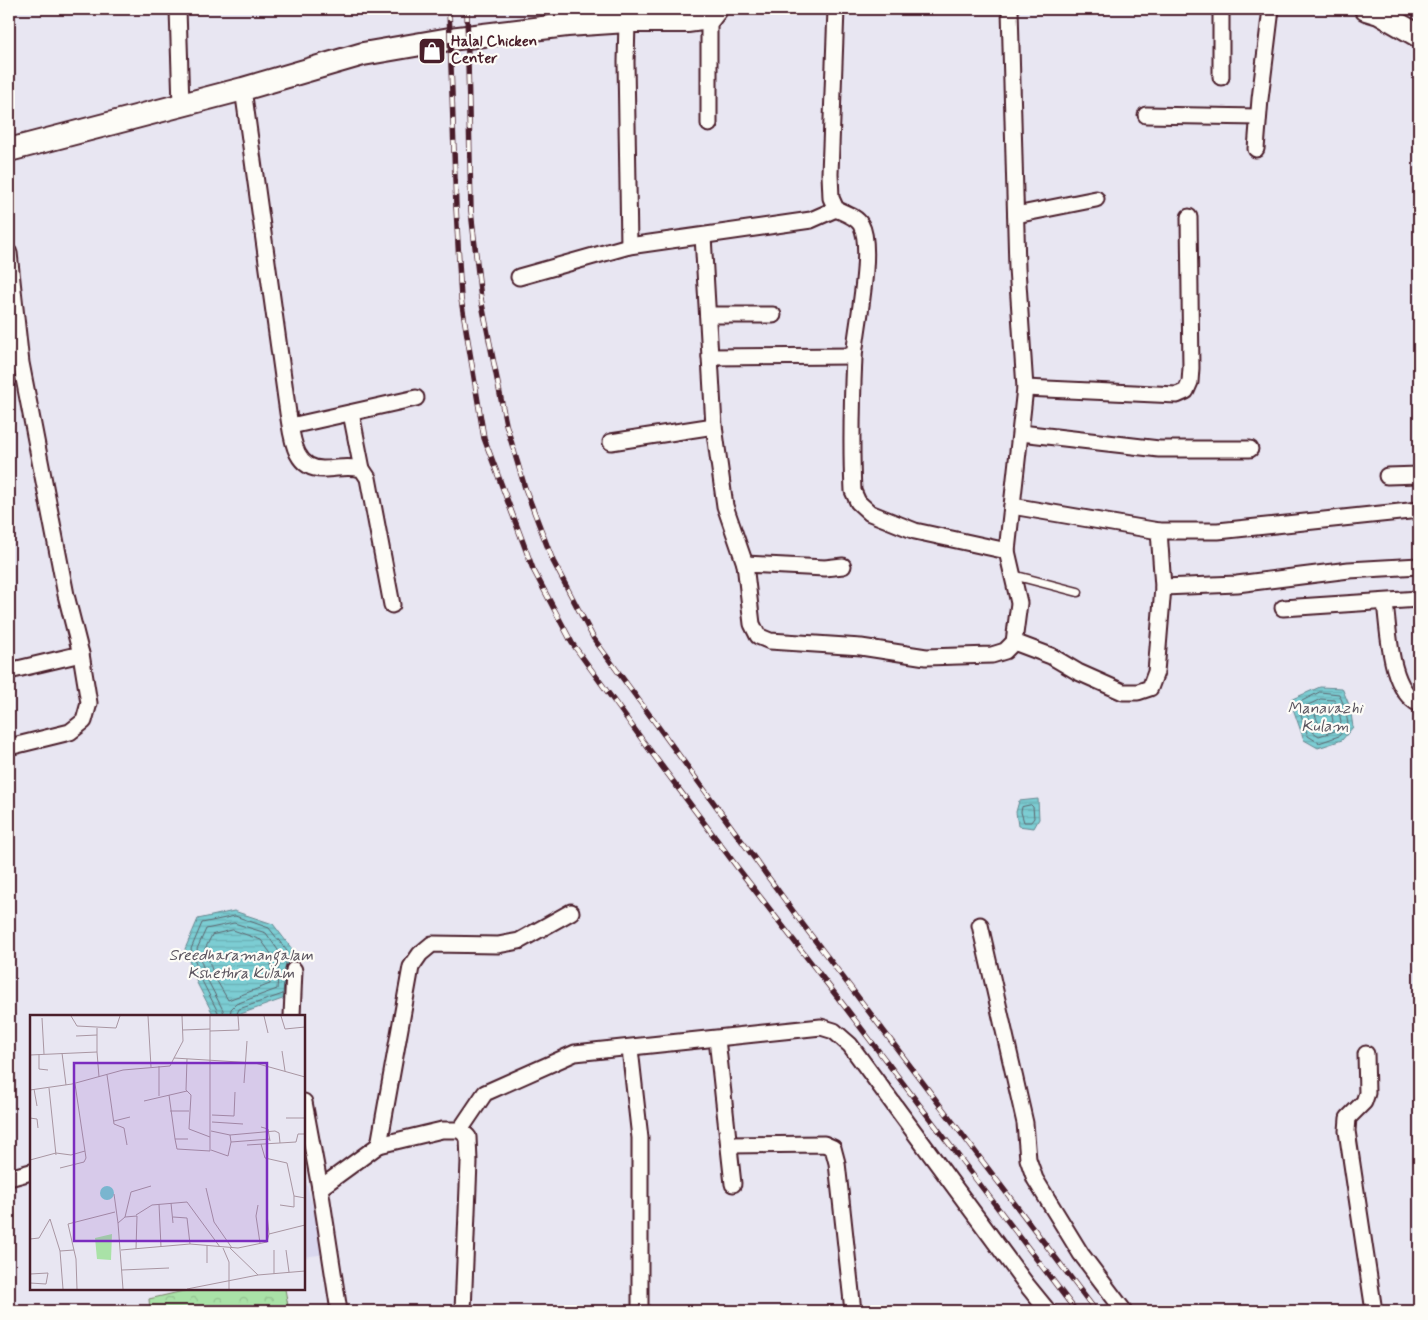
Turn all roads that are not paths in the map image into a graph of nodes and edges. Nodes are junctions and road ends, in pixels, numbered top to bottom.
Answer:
1 (178, 9) edge
2 (836, 9) edge
3 (1010, 9) edge
4 (1221, 9) edge
5 (1271, 9) edge
6 (1366, 9) edge
7 (713, 14) edge
8 (566, 17) edge
9 (627, 21) junction
10 (1419, 36) edge
11 (1221, 77) dead end
12 (243, 89) junction
13 (181, 105) junction
14 (1146, 115) dead end
15 (1258, 117) junction
16 (709, 124) dead end
17 (1256, 149) dead end
18 (9, 150) edge
19 (1096, 199) dead end
20 (836, 209) junction
21 (1016, 215) junction
22 (1189, 217) dead end
23 (703, 236) junction
24 (629, 246) junction
25 (9, 253) edge
26 (519, 278) dead end
27 (708, 315) junction
28 (773, 315) dead end
29 (854, 356) junction
30 (710, 357) junction
31 (1025, 388) junction
32 (416, 398) dead end
33 (351, 413) junction
34 (291, 426) junction
35 (714, 426) junction
36 (1021, 433) junction
37 (611, 442) dead end
38 (1250, 449) dead end
39 (362, 469) junction
40 (1419, 475) edge
41 (1387, 476) dead end
42 (1012, 506) junction
43 (1419, 510) edge
44 (1159, 531) junction
45 (1007, 551) junction
46 (745, 564) junction
47 (843, 566) dead end
48 (1419, 566) edge
49 (1013, 576) junction
50 (1163, 587) junction
51 (1078, 592) dead end
52 (1419, 599) edge
53 (1385, 602) junction
54 (392, 606) dead end
55 (1283, 608) dead end
56 (1014, 642) junction
57 (81, 654) junction
58 (9, 671) edge
59 (1419, 704) edge
60 (9, 747) edge
61 (571, 912) dead end
62 (980, 925) dead end
63 (294, 970) dead end
64 (292, 1015) edge
65 (716, 1039) junction
66 (630, 1049) junction
67 (1366, 1054) dead end
68 (305, 1111) edge
69 (460, 1130) junction
70 (379, 1145) junction
71 (729, 1145) junction
72 (30, 1172) edge
73 (9, 1178) edge
74 (733, 1184) dead end
75 (320, 1188) junction
76 (339, 1311) edge
77 (463, 1311) edge
78 (640, 1311) edge
79 (853, 1311) edge
80 (1048, 1311) edge
81 (1124, 1311) edge
82 (1374, 1311) edge

1 - 13 street
2 - 20 street
3 - 21 street
4 - 11 street
5 - 15 street
6 - 10 street
7 - 9 street
7 - 16 street
8 - 9 street
8 - 12 street
9 - 24 street
12 - 13 street
12 - 34 street
13 - 18 street
14 - 15 street
15 - 17 street
19 - 21 street
20 - 23 street
20 - 29 street
21 - 31 street
22 - 31 street
23 - 24 street
23 - 27 street
24 - 26 street
25 - 57 street
27 - 28 street
27 - 30 street
29 - 30 street
29 - 45 street
30 - 35 street
31 - 36 street
32 - 33 street
33 - 34 street
33 - 39 street
34 - 39 street
35 - 37 street
35 - 46 street
36 - 38 street
36 - 42 street
39 - 54 street
40 - 41 street
42 - 44 street
42 - 45 street
43 - 44 street
44 - 50 street
45 - 49 street
46 - 47 street
46 - 56 street
48 - 50 street
49 - 51 lane
49 - 56 street
50 - 56 street
52 - 53 street
53 - 55 street
53 - 59 street
57 - 58 street
57 - 60 street
61 - 70 street
62 - 81 street
63 - 64 street
65 - 66 street
65 - 71 street
65 - 80 street
66 - 69 street
66 - 78 street
67 - 82 street
68 - 75 street
69 - 70 street
69 - 77 street
70 - 75 street
71 - 74 street
71 - 79 street
72 - 73 street
75 - 76 street

